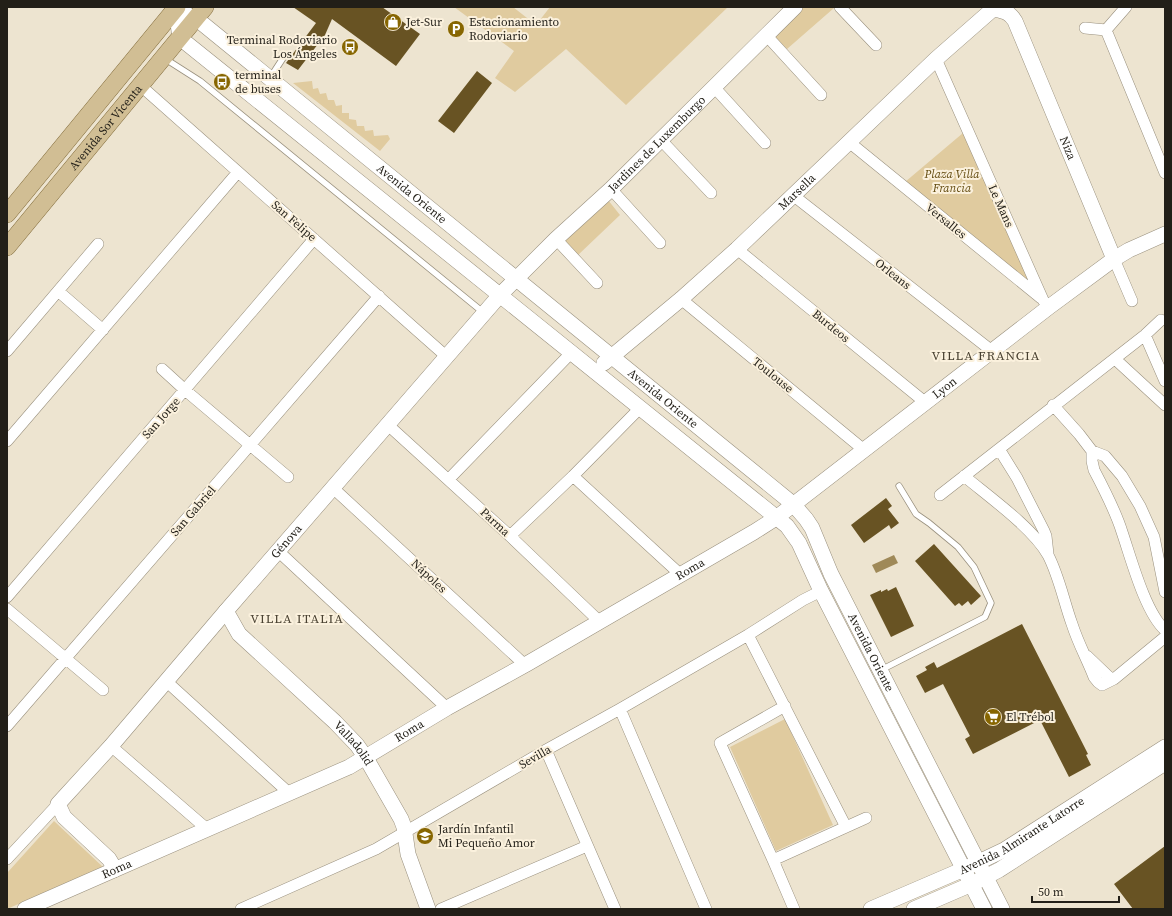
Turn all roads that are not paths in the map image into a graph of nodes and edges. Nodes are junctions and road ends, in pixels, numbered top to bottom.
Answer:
1 (795, 7) edge
2 (840, 7) edge
3 (1126, 7) edge
4 (175, 8) edge
5 (994, 8) edge
6 (200, 13) edge
7 (1085, 28) dead end
8 (1106, 30) junction
9 (766, 35) junction
10 (180, 38) junction
11 (876, 45) dead end
12 (285, 55) dead end
13 (164, 58) junction
14 (936, 59) junction
15 (269, 78) junction
16 (141, 86) junction
17 (714, 87) junction
18 (821, 95) dead end
19 (256, 100) junction
20 (661, 140) junction
21 (850, 142) junction
22 (765, 143) dead end
23 (238, 172) junction
24 (384, 172) junction
25 (1165, 173) edge
26 (361, 184) junction
27 (610, 189) junction
28 (711, 193) dead end
29 (794, 196) junction
30 (7, 214) edge
31 (1165, 234) edge
32 (314, 239) junction
33 (556, 239) junction
34 (660, 243) dead end
35 (98, 244) dead end
36 (7, 247) edge
37 (737, 249) junction
38 (1114, 259) junction
39 (515, 279) junction
40 (597, 283) dead end
41 (58, 291) junction
42 (379, 296) junction
43 (500, 296) junction
44 (681, 299) junction
45 (1132, 301) dead end
46 (1046, 304) junction
47 (485, 314) junction
48 (1161, 320) dead end
49 (103, 330) junction
50 (1145, 335) junction
51 (7, 351) edge
52 (992, 352) junction
53 (571, 353) junction
54 (611, 356) junction
55 (447, 357) junction
56 (1115, 359) junction
57 (162, 369) dead end
58 (594, 372) junction
59 (1165, 381) edge
60 (185, 390) junction
61 (926, 403) junction
62 (1053, 405) junction
63 (1165, 405) edge
64 (640, 408) junction
65 (388, 425) junction
66 (7, 441) edge
67 (251, 444) junction
68 (998, 449) junction
69 (864, 450) junction
70 (1092, 451) junction
71 (573, 476) junction
72 (964, 476) junction
73 (288, 477) dead end
74 (449, 479) junction
75 (899, 486) dead end
76 (333, 488) junction
77 (940, 495) dead end
78 (793, 504) junction
79 (776, 518) junction
80 (510, 536) junction
81 (278, 551) junction
82 (1048, 556) junction
83 (681, 575) junction
84 (821, 591) junction
85 (1165, 592) edge
86 (7, 597) edge
87 (7, 609) edge
88 (226, 611) junction
89 (599, 622) junction
90 (1165, 630) edge
91 (748, 635) junction
92 (1165, 637) edge
93 (66, 658) junction
94 (525, 665) junction
95 (880, 670) junction
96 (166, 681) junction
97 (103, 690) dead end
98 (785, 706) junction
99 (447, 708) junction
100 (620, 709) junction
101 (7, 726) edge
102 (111, 746) junction
103 (1165, 747) edge
104 (546, 750) junction
105 (366, 758) junction
106 (1165, 763) edge
107 (289, 793) junction
108 (61, 810) junction
109 (866, 818) dead end
110 (846, 827) junction
111 (207, 829) junction
112 (405, 832) junction
113 (587, 846) junction
114 (7, 859) edge
115 (773, 860) junction
116 (978, 863) junction
117 (964, 869) junction
118 (114, 870) junction
119 (986, 878) junction
120 (972, 884) junction
121 (25, 909) edge
122 (241, 909) edge
123 (428, 909) edge
124 (441, 909) edge
125 (615, 909) edge
126 (706, 909) edge
127 (794, 909) edge
128 (871, 909) edge
129 (914, 909) edge
130 (984, 909) edge
131 (1002, 909) edge

1 - 9 street, Jardines de Luxemburgo
2 - 11 street
3 - 8 street
4 - 6 street, Avenida Oriente
4 - 10 street
4 - 30 main road, Avenida Sor Vicenta
5 - 14 street, Marsella
5 - 38 street, Niza
6 - 10 main road, Avenida Sor Vicenta
6 - 15 street, Avenida Oriente
7 - 8 street
8 - 25 street
9 - 17 street, Jardines de Luxemburgo
9 - 18 street
10 - 13 main road, Avenida Sor Vicenta
10 - 19 street, Avenida Oriente
12 - 15 lane
13 - 16 main road, Avenida Sor Vicenta
13 - 47 lane
14 - 21 street, Marsella
14 - 46 street, Le Mans
15 - 19 street
15 - 24 street, Avenida Oriente
16 - 23 street, San Felipe
16 - 36 main road, Avenida Sor Vicenta
17 - 20 street, Jardines de Luxemburgo
17 - 22 street
19 - 26 street, Avenida Oriente
20 - 27 street, Jardines de Luxemburgo
20 - 28 street
21 - 29 street, Marsella
21 - 46 street, Versalles
23 - 32 street, San Felipe
23 - 49 street
24 - 26 street
24 - 39 street, Avenida Oriente
26 - 43 street, Avenida Oriente
27 - 33 street, Jardines de Luxemburgo
27 - 34 street
29 - 37 street, Marsella
29 - 52 street, Orleans
31 - 38 street, Lyon
32 - 42 street, San Felipe
32 - 60 street, San Jorge
33 - 39 street, Jardines de Luxemburgo
33 - 40 street
35 - 41 street
37 - 44 street, Marsella
37 - 61 street, Burdeos
38 - 45 street, Niza
38 - 46 street, Lyon
39 - 43 street, Génova
39 - 54 street, Avenida Oriente
41 - 49 street
41 - 51 street
42 - 55 street, San Felipe
42 - 67 street, San Gabriel
43 - 47 street, Génova
43 - 53 street, Avenida Oriente
44 - 54 street, Marsella
44 - 69 street, Toulouse
46 - 52 street, Lyon
47 - 55 street, Génova
48 - 50 street
49 - 66 street
50 - 56 street
50 - 59 street
52 - 61 street, Lyon
53 - 58 street, Avenida Oriente
53 - 74 street
54 - 58 street, Marsella
54 - 78 street, Avenida Oriente
55 - 65 street, Génova
56 - 62 street
56 - 63 street
57 - 60 street
58 - 64 street, Avenida Oriente
60 - 67 street
60 - 86 street, San Jorge
61 - 69 street, Lyon
62 - 68 street
62 - 70 street
64 - 71 street
64 - 79 street, Avenida Oriente
65 - 74 street, Parma
65 - 76 street, Génova
67 - 73 street
67 - 93 street, San Gabriel
68 - 72 street
68 - 82 street
69 - 78 street, Lyon
70 - 85 street
70 - 90 street
71 - 80 street
71 - 83 street
72 - 77 street
72 - 82 street
74 - 80 street, Parma
75 - 95 lane
76 - 81 street, Génova
76 - 94 street, Nápoles
78 - 79 street, Lyon
78 - 95 street, Avenida Oriente
79 - 83 street, Roma
79 - 84 street, Avenida Oriente
80 - 89 street, Parma
81 - 88 street, Génova
81 - 99 street
82 - 92 street
83 - 89 street, Roma
84 - 91 street, Sevilla
84 - 117 street, Avenida Oriente
87 - 93 street
88 - 96 street, Génova
88 - 105 street, Valladolid
89 - 94 street, Roma
91 - 98 street
91 - 100 street, Sevilla
93 - 97 street
93 - 101 street, San Gabriel
94 - 99 street, Roma
95 - 116 street, Avenida Oriente
96 - 102 street, Génova
96 - 107 street
98 - 110 street
98 - 115 street
99 - 105 street, Roma
100 - 104 street, Sevilla
100 - 126 street
102 - 108 street, Génova
102 - 111 street
103 - 116 street, Avenida Almirante Latorre
104 - 112 street, Sevilla
104 - 113 street
105 - 107 street, Roma
105 - 112 street, Valladolid
106 - 119 street, Avenida Almirante Latorre
107 - 111 street, Roma
108 - 114 street, Génova
108 - 118 street
109 - 110 street
110 - 115 street
111 - 118 street, Roma
112 - 122 street, Sevilla
112 - 123 street, Valladolid
113 - 124 street
113 - 125 street
115 - 127 street
116 - 117 street, Avenida Almirante Latorre
116 - 119 street, Avenida Oriente
117 - 120 street, Avenida Oriente
117 - 128 street, Avenida Almirante Latorre
118 - 121 street, Roma
119 - 120 street, Avenida Almirante Latorre
119 - 131 street, Avenida Oriente
120 - 129 street, Avenida Almirante Latorre
120 - 130 street, Avenida Oriente

